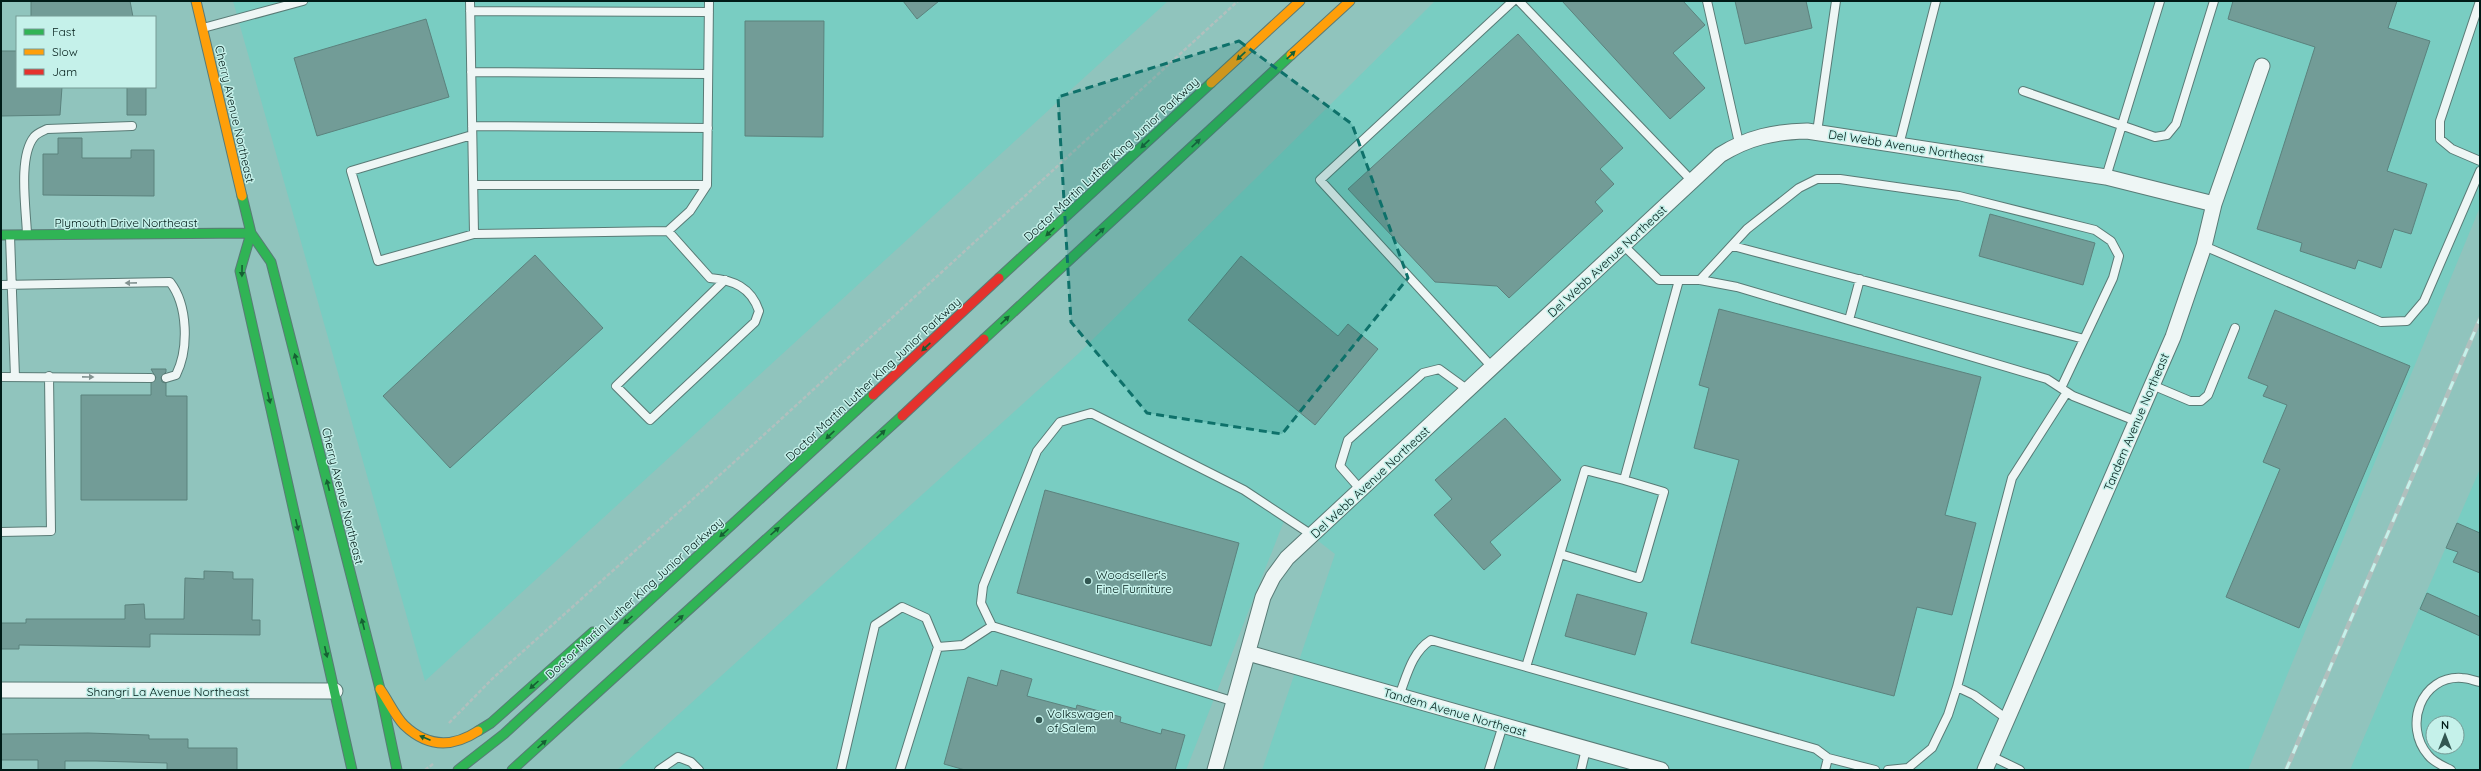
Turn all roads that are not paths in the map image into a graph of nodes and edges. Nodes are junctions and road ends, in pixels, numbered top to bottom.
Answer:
1 (196, 1) edge
2 (303, 1) edge
3 (470, 1) edge
4 (709, 1) edge
5 (1300, 1) edge
6 (1350, 1) edge
7 (1513, 1) edge
8 (1519, 1) edge
9 (1707, 1) edge
10 (1836, 1) edge
11 (1936, 1) edge
12 (2160, 1) edge
13 (2214, 1) edge
14 (2480, 1) edge
15 (470, 11) junction
16 (709, 12) junction
17 (202, 28) junction
18 (2262, 66) dead end
19 (471, 72) junction
20 (708, 74) junction
21 (2023, 91) dead end
22 (2122, 125) junction
23 (132, 126) dead end
24 (708, 128) junction
25 (472, 130) junction
26 (1817, 132) junction
27 (1739, 143) junction
28 (1899, 145) junction
29 (2480, 160) edge
30 (2480, 171) edge
31 (2106, 177) junction
32 (1692, 182) junction
33 (474, 185) junction
34 (707, 185) junction
35 (2214, 204) junction
36 (668, 232) junction
37 (251, 233) junction
38 (474, 234) junction
39 (5, 235) edge
40 (27, 235) junction
41 (1623, 245) junction
42 (1733, 246) junction
43 (2204, 246) junction
44 (1860, 279) junction
45 (725, 280) junction
46 (1679, 280) junction
47 (1700, 280) junction
48 (1, 285) edge
49 (12, 285) junction
50 (1849, 320) junction
51 (2235, 328) dead end
52 (2084, 339) junction
53 (1492, 368) junction
54 (49, 376) junction
55 (1, 377) edge
56 (15, 377) junction
57 (151, 378) dead end
58 (166, 378) dead end
59 (2152, 385) junction
60 (1468, 390) junction
61 (2064, 390) junction
62 (2136, 421) junction
63 (790, 472) junction
64 (1624, 480) junction
65 (1361, 490) junction
66 (1, 532) edge
67 (1312, 535) junction
68 (704, 537) dead end
69 (1560, 554) junction
70 (603, 623) dead end
71 (992, 626) junction
72 (938, 647) junction
73 (1248, 653) junction
74 (1526, 667) junction
75 (2480, 682) edge
76 (1957, 686) junction
77 (1, 690) edge
78 (380, 690) junction
79 (335, 691) junction
80 (1399, 696) junction
81 (1235, 702) junction
82 (2007, 719) junction
83 (1502, 725) junction
84 (1586, 748) junction
85 (1828, 758) junction
86 (1988, 763) edge
87 (352, 770) edge
88 (397, 770) edge
89 (458, 770) edge
90 (512, 770) edge
91 (659, 770) edge
92 (699, 770) edge
93 (841, 770) edge
94 (900, 770) edge
95 (1215, 770) edge
96 (1489, 770) edge
97 (1581, 770) edge
98 (1661, 770) edge
99 (1825, 770) edge
100 (1875, 770) edge
101 (1888, 770) edge
102 (2020, 770) edge
103 (2451, 770) edge

1 - 17 main road, Cherry Avenue Northeast
2 - 17 lane
3 - 15 lane
4 - 16 lane
5 -> 63 main road, Doctor Martin Luther King Junior Parkway
90 -> 6 main road
7 - 53 lane
8 - 32 lane
9 - 27 lane
10 - 26 lane
11 - 28 lane
12 - 22 lane
13 - 22 lane
14 - 29 lane
15 - 16 lane
15 - 19 lane
16 - 20 lane
17 - 37 main road, Cherry Avenue Northeast
18 - 35 street, Tandem Avenue Northeast
19 - 20 lane
19 - 25 lane
20 - 24 lane
21 - 22 lane
22 - 31 lane
23 - 40 lane
24 - 25 lane
24 - 34 lane
25 - 33 lane
25 - 38 lane
26 - 27 street, Del Webb Avenue Northeast
26 - 28 street, Del Webb Avenue Northeast
27 - 32 street, Del Webb Avenue Northeast
28 - 31 street, Del Webb Avenue Northeast
30 - 43 lane
31 - 35 street, Del Webb Avenue Northeast
32 - 41 street, Del Webb Avenue Northeast
33 - 34 lane
33 - 38 lane
34 - 36 lane
35 - 43 street, Tandem Avenue Northeast
36 - 38 lane
36 - 45 lane
37 - 40 main road, Plymouth Drive Northeast
78 -> 37 main road, Cherry Avenue Northeast
37 -> 79 main road, Cherry Avenue Northeast
39 - 40 main road, Plymouth Drive Northeast
39 - 49 lane
41 - 46 lane
41 - 53 street, Del Webb Avenue Northeast
42 - 44 lane
42 - 47 lane
42 - 52 lane
43 - 59 street, Tandem Avenue Northeast
44 - 50 lane
44 - 52 lane
45 - 45 lane
46 - 47 lane
46 - 64 lane
47 - 50 lane
48 - 49 lane
49 - 56 lane
58 -> 49 lane
50 - 61 lane
51 - 59 lane
52 - 61 lane
53 - 60 street, Del Webb Avenue Northeast
54 - 56 lane
54 -> 57 lane
54 - 66 lane
55 - 56 lane
59 - 62 street, Tandem Avenue Northeast
60 - 65 street, Del Webb Avenue Northeast
60 - 65 lane
61 - 62 lane
61 - 76 lane
62 - 82 street, Tandem Avenue Northeast
63 - 68 main road
63 -> 89 main road, Doctor Martin Luther King Junior Parkway
64 - 69 lane
64 - 69 lane
65 - 67 street, Del Webb Avenue Northeast
67 - 71 lane
67 - 73 street, Del Webb Avenue Northeast
69 - 74 lane
70 -> 78 main road
71 - 72 lane
71 - 81 lane
72 - 93 lane
72 - 94 lane
73 - 80 street, Tandem Avenue Northeast
73 - 81 street, Del Webb Avenue Northeast
74 - 80 lane
74 - 85 lane
75 - 103 lane
76 - 82 lane
76 - 101 lane
77 - 79 street, Shangri La Avenue Northeast
78 - 88 main road, Cherry Avenue Northeast
79 - 87 main road, Cherry Avenue Northeast
80 - 83 street, Tandem Avenue Northeast
81 - 95 street, Del Webb Avenue Northeast
82 - 86 street, Tandem Avenue Northeast
83 - 84 street, Tandem Avenue Northeast
83 - 96 lane
84 - 97 lane
84 - 98 street, Tandem Avenue Northeast
85 - 99 lane
85 - 100 lane
86 - 102 lane
91 - 92 lane

